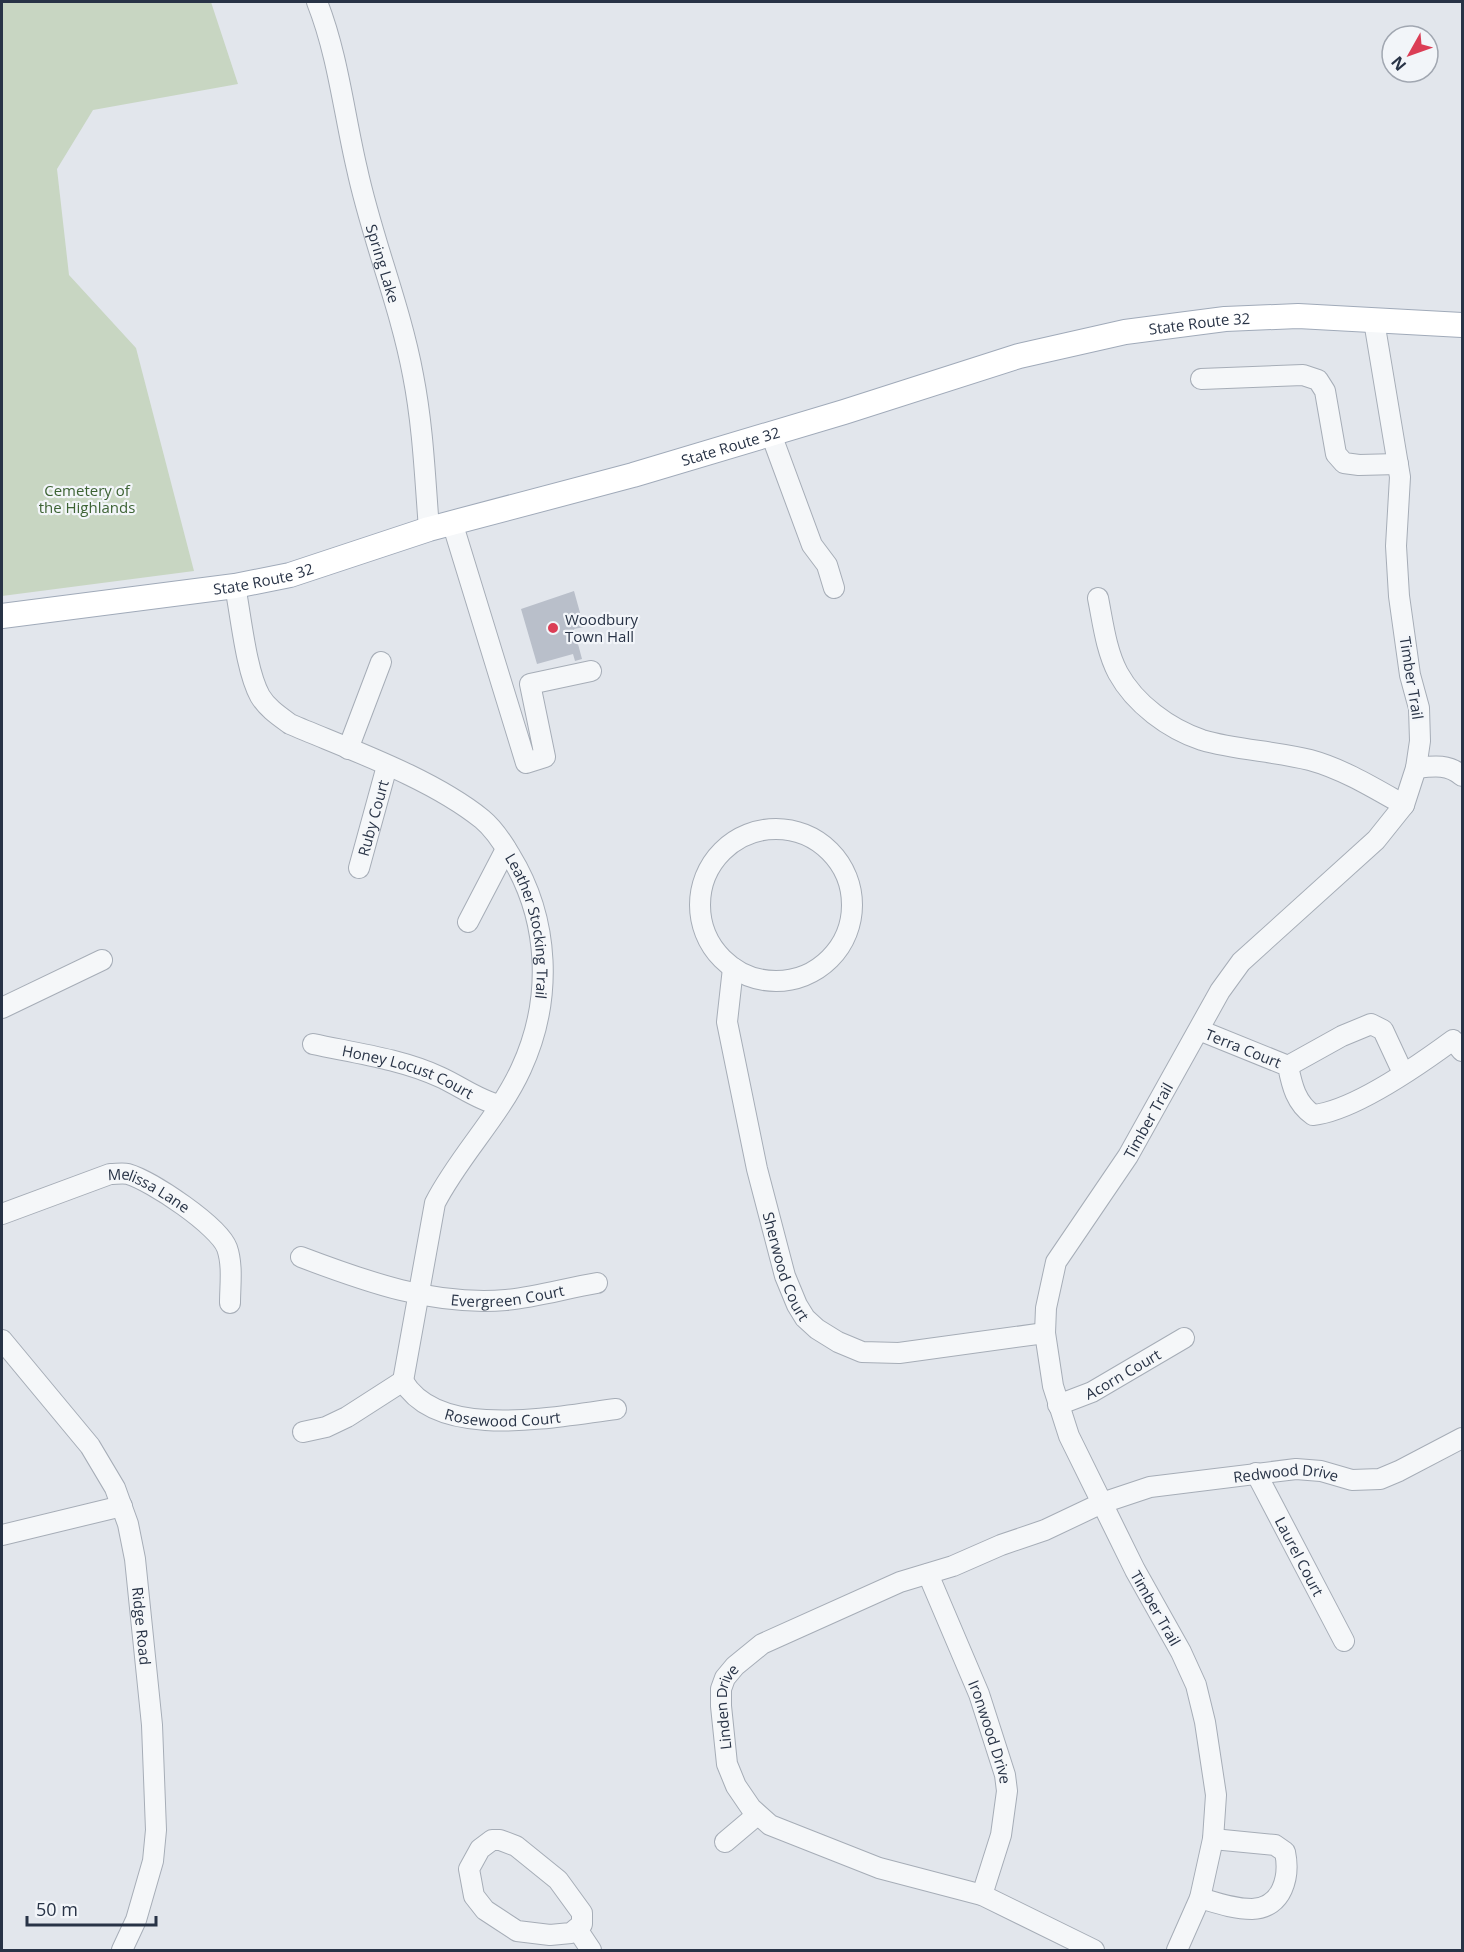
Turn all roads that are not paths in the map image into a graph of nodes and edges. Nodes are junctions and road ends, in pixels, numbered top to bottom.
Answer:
1 (317, 2) edge
2 (1374, 321) junction
3 (1462, 325) edge
4 (1201, 379) dead end
5 (771, 434) junction
6 (1398, 464) junction
7 (452, 522) junction
8 (429, 529) junction
9 (235, 586) junction
10 (834, 588) dead end
11 (1098, 598) dead end
12 (2, 616) edge
13 (381, 662) dead end
14 (591, 671) dead end
15 (348, 749) junction
16 (387, 766) junction
17 (1416, 768) junction
18 (1462, 776) edge
19 (1404, 805) junction
20 (506, 849) junction
21 (359, 868) dead end
22 (468, 922) dead end
23 (102, 960) dead end
24 (733, 968) junction
25 (2, 1008) edge
26 (1199, 1030) junction
27 (313, 1044) dead end
28 (1462, 1051) edge
29 (1288, 1066) junction
30 (1403, 1074) junction
31 (499, 1105) junction
32 (2, 1214) edge
33 (301, 1257) dead end
34 (597, 1283) dead end
35 (417, 1295) junction
36 (230, 1304) dead end
37 (1045, 1333) junction
38 (1184, 1338) dead end
39 (2, 1340) edge
40 (403, 1381) junction
41 (1058, 1405) junction
42 (616, 1409) dead end
43 (303, 1431) dead end
44 (1462, 1438) edge
45 (1256, 1473) junction
46 (1102, 1503) junction
47 (122, 1506) junction
48 (2, 1535) edge
49 (928, 1574) junction
50 (1344, 1641) dead end
51 (757, 1815) junction
52 (1213, 1839) junction
53 (725, 1842) dead end
54 (982, 1895) junction
55 (1200, 1899) junction
56 (577, 1929) junction
57 (122, 1950) edge
58 (591, 1950) edge
59 (1094, 1950) edge
60 (1177, 1950) edge

1 - 8 street, Spring Lake
2 - 3 main road, State Route 32
2 - 5 main road, State Route 32
2 - 6 street, Timber Trail
4 - 6 street
5 - 7 main road, State Route 32
5 - 10 street
6 - 17 street, Timber Trail
7 - 8 main road, State Route 32
7 - 14 street
8 - 9 main road, State Route 32
9 - 12 main road, State Route 32
9 - 15 street, Leather Stocking Trail
11 - 19 street
13 - 15 street
15 - 16 street, Leather Stocking Trail
16 - 20 street, Leather Stocking Trail
16 - 21 street, Ruby Court
17 - 18 street
17 - 19 street, Timber Trail
19 - 26 street, Timber Trail
20 - 22 street
20 - 31 street, Leather Stocking Trail
23 - 25 street
24 - 24 street
24 - 37 street, Sherwood Court
26 - 29 street, Terra Court
26 - 37 street, Timber Trail
27 - 31 street, Honey Locust Court
28 - 30 street, Terra Court
29 - 30 street, Terra Court
29 - 30 street, Terra Court
31 - 35 street, Leather Stocking Trail
32 - 36 street, Melissa Lane
33 - 35 street
34 - 35 street, Evergreen Court
35 - 40 street, Leather Stocking Trail
37 - 41 street, Timber Trail
38 - 41 street, Acorn Court
39 - 47 street, Ridge Road
40 - 42 street, Rosewood Court
40 - 43 street
41 - 46 street, Timber Trail
44 - 45 street, Redwood Drive
45 - 46 street, Redwood Drive
45 - 50 street, Laurel Court
46 - 49 street, Linden Drive
46 - 52 street, Timber Trail
47 - 48 street
47 - 57 street, Ridge Road
49 - 51 street, Linden Drive
49 - 54 street, Ironwood Drive
51 - 53 street
51 - 54 street, Linden Drive
52 - 55 street, Timber Trail
52 - 55 street
54 - 59 street, Linden Drive
55 - 60 street, Timber Trail
56 - 56 street
56 - 58 street

